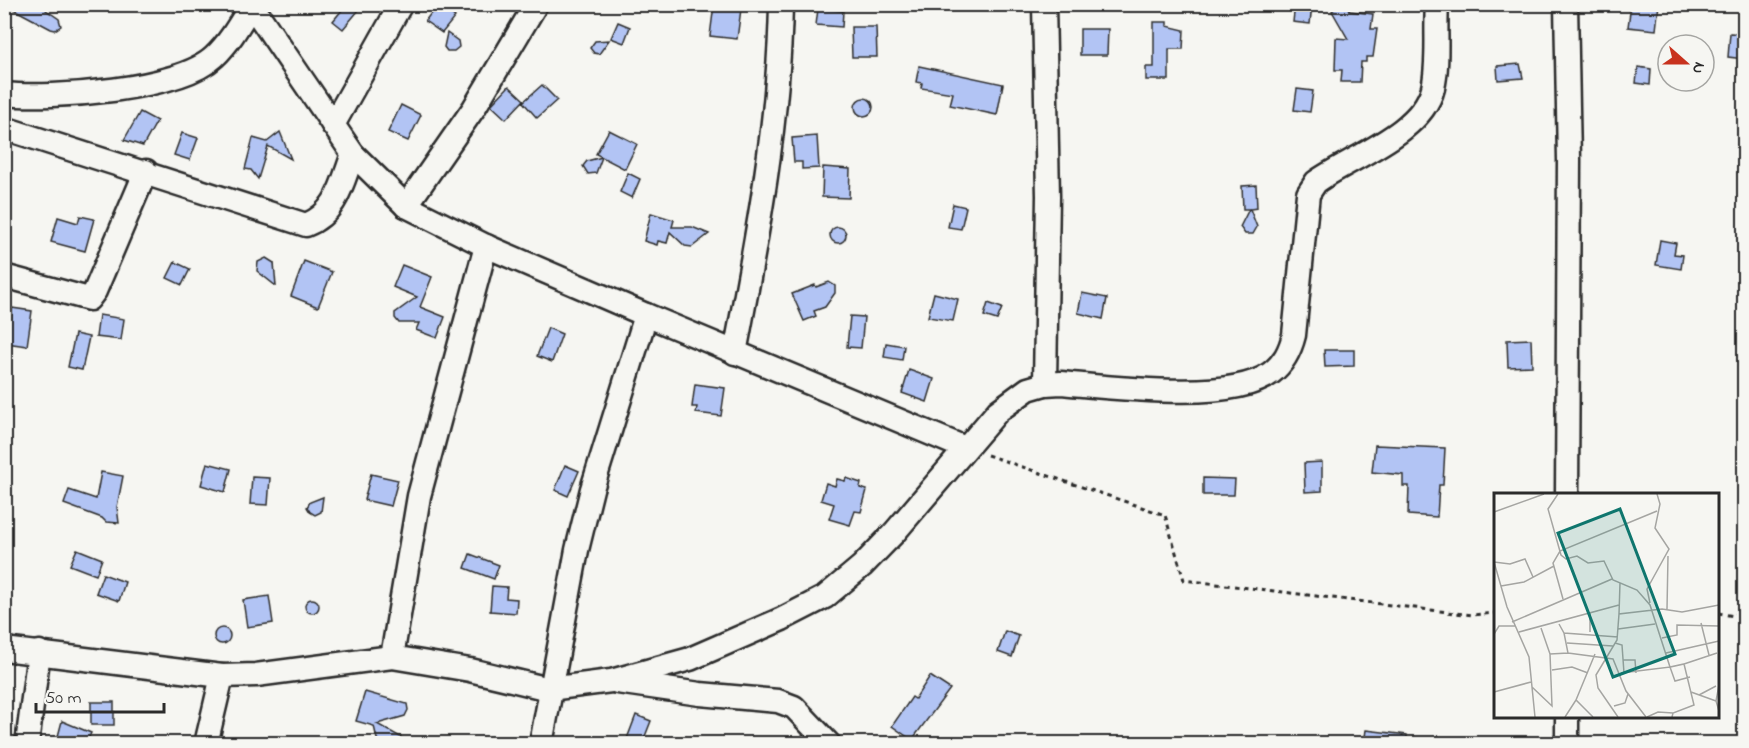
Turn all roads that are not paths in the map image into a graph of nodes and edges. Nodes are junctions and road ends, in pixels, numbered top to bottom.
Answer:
1 (401, 4) edge
2 (536, 4) edge
3 (1044, 4) edge
4 (1437, 4) edge
5 (1566, 4) edge
6 (251, 5) edge
7 (774, 7) edge
8 (6, 100) edge
9 (333, 125) junction
10 (4, 128) edge
11 (353, 154) junction
12 (146, 171) junction
13 (406, 206) junction
14 (486, 246) junction
15 (4, 276) edge
16 (646, 315) junction
17 (735, 353) junction
18 (1045, 384) junction
19 (965, 448) junction
20 (1567, 493) edge
21 (4, 649) edge
22 (39, 652) junction
23 (392, 657) junction
24 (222, 676) junction
25 (611, 681) junction
26 (549, 689) junction
27 (1567, 718) edge
28 (27, 744) edge
29 (206, 744) edge
30 (541, 744) edge
31 (829, 744) edge
32 (1567, 744) edge

1 - 9 street
2 - 13 street
3 - 18 street
4 - 18 street
5 - 20 street
6 - 8 street
6 - 9 street
7 - 17 street
9 - 11 street
10 - 12 street
11 - 12 street
11 - 13 street
12 - 15 street
13 - 14 street
14 - 16 street
14 - 23 street
16 - 17 street
16 - 26 street
17 - 19 street
18 - 19 street
19 - 25 street
21 - 22 street
22 - 24 street
22 - 28 street
23 - 24 street
23 - 26 street
24 - 29 street
25 - 26 street
25 - 31 street
26 - 30 street
27 - 32 street

